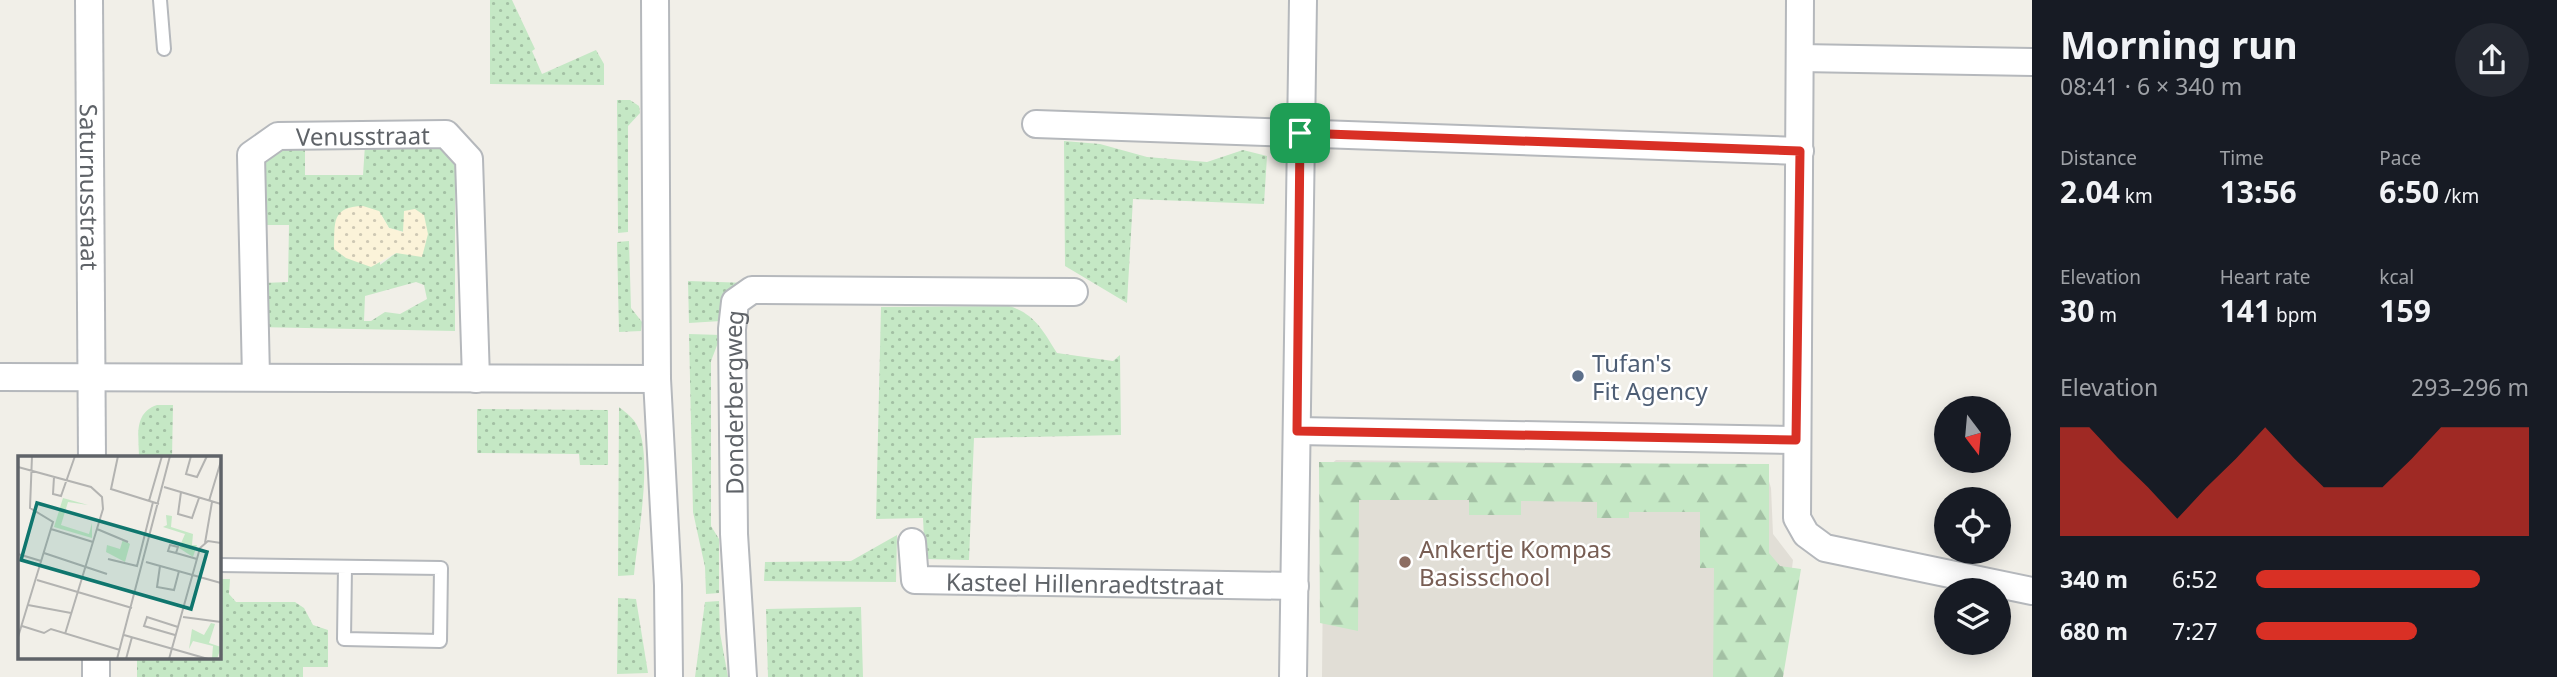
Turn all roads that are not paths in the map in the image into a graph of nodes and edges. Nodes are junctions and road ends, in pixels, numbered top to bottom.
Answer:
1 (89, 0) edge
2 (160, 0) edge
3 (655, 0) edge
4 (1303, 0) edge
5 (1800, 0) edge
6 (164, 49) dead end
7 (1800, 58) junction
8 (2032, 62) edge
9 (1036, 124) dead end
10 (1300, 133) junction
11 (1800, 151) junction
12 (1074, 292) dead end
13 (91, 376) junction
14 (0, 377) edge
15 (256, 377) junction
16 (476, 379) junction
17 (657, 379) junction
18 (1297, 431) junction
19 (1796, 440) junction
20 (92, 456) edge
21 (912, 542) dead end
22 (220, 565) edge
23 (345, 567) junction
24 (1295, 586) junction
25 (2032, 591) edge
26 (669, 677) edge
27 (743, 677) edge
28 (1293, 677) edge

1 - 13 street, Saturnusstraat
2 - 6 lane
3 - 17 street
4 - 10 street
5 - 7 street
7 - 8 street
7 - 11 street
9 - 10 street
10 - 11 street
10 - 18 street
11 - 19 street
12 - 27 street, Donderbergweg
13 - 14 street
13 - 15 street
13 - 20 street, Saturnusstraat
15 - 16 street
15 - 16 street, Venusstraat
16 - 17 street
17 - 26 street
18 - 19 street
18 - 24 street
19 - 25 street
21 - 24 street, Kasteel Hillenraedtstraat
22 - 23 lane
23 - 23 lane
24 - 28 street

